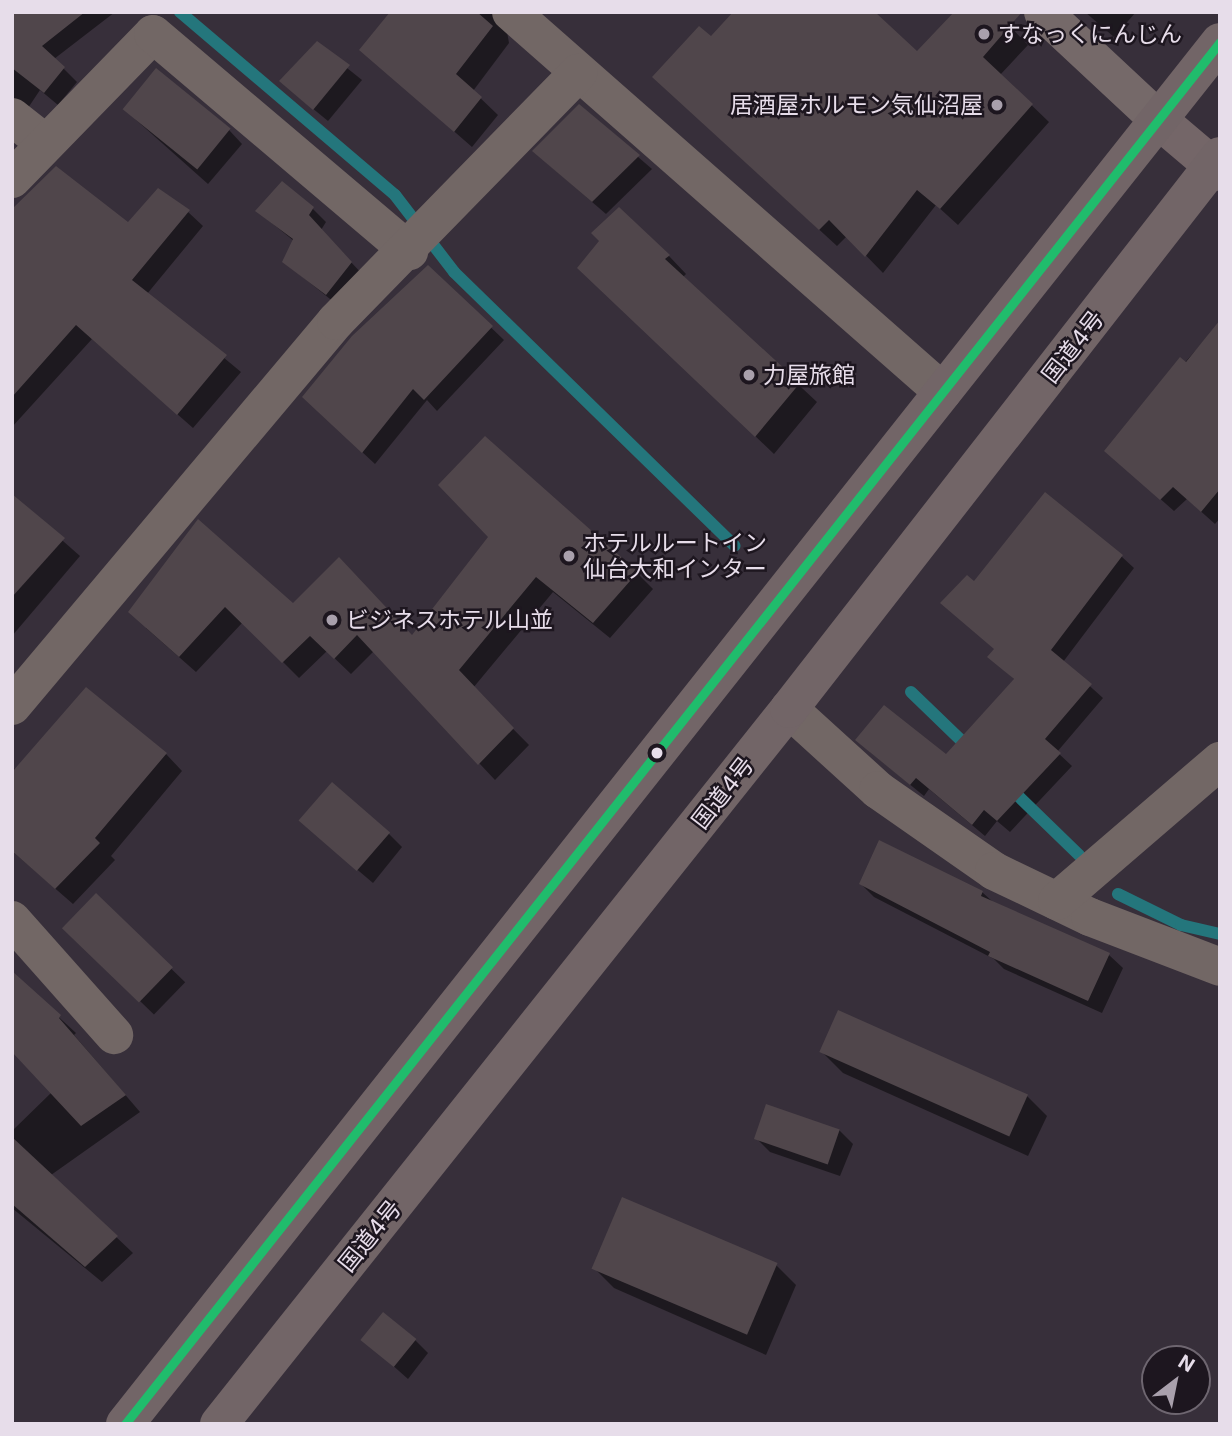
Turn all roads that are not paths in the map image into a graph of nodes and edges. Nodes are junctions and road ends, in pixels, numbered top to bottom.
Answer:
1 (511, 12) edge
2 (1042, 12) edge
3 (1220, 42) edge
4 (578, 73) junction
5 (12, 117) edge
6 (1161, 122) junction
7 (45, 143) junction
8 (1217, 165) edge
9 (12, 179) edge
10 (410, 249) junction
11 (943, 392) junction
12 (12, 706) edge
13 (789, 709) junction
14 (1220, 761) edge
15 (1057, 901) junction
16 (12, 920) edge
17 (1220, 967) edge
18 (114, 1035) dead end
19 (125, 1424) edge
20 (219, 1424) edge

1 - 4 street
2 - 6 main road
3 - 6 highway
4 - 10 street
4 - 11 street
5 - 7 street
6 - 8 main road
6 - 11 highway
7 - 9 street
7 - 10 street
8 - 13 highway, 国道4号
10 - 12 street
11 - 19 highway
13 - 15 street
13 - 20 highway, 国道4号
14 - 15 street
15 - 17 street
16 - 18 street

